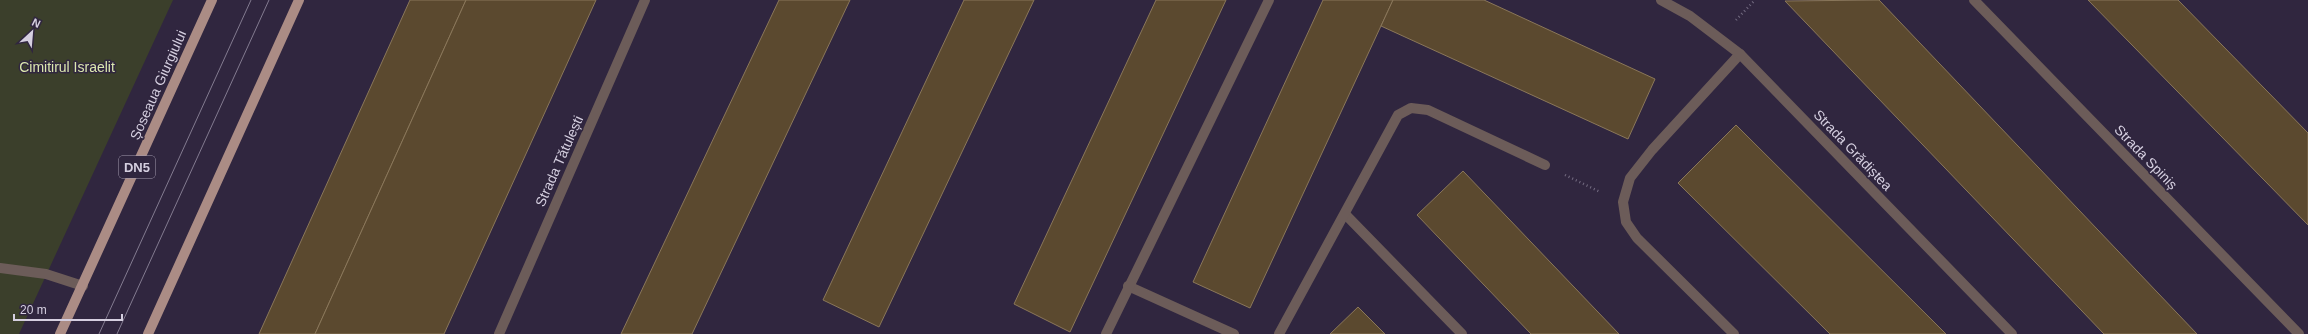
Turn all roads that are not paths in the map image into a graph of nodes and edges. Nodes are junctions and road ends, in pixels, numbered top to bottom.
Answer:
1 (212, 0) edge
2 (300, 0) edge
3 (645, 0) edge
4 (1269, 0) edge
5 (1661, 0) edge
6 (1974, 0) edge
7 (1740, 54) junction
8 (1544, 165) road end
9 (1346, 214) junction
10 (0, 268) edge
11 (83, 286) junction
12 (1128, 286) junction
13 (60, 334) edge
14 (148, 334) edge
15 (499, 334) edge
16 (1106, 334) edge
17 (1234, 334) edge
18 (1279, 334) edge
19 (1462, 334) edge
20 (1734, 334) edge
21 (2012, 334) edge
22 (2299, 334) edge

1 - 11 main road, Șoseaua Giurgiului / DN5
2 - 14 main road
3 - 15 street, Strada Tătulești
4 - 12 street
5 - 7 street, Strada Grădiștea
6 - 22 street, Strada Spiniș
7 - 20 street
7 - 21 street, Strada Grădiștea
8 - 9 street
9 - 18 street
9 - 19 street
10 - 11 street
11 - 13 main road, Șoseaua Giurgiului / DN5
12 - 16 street
12 - 17 street

